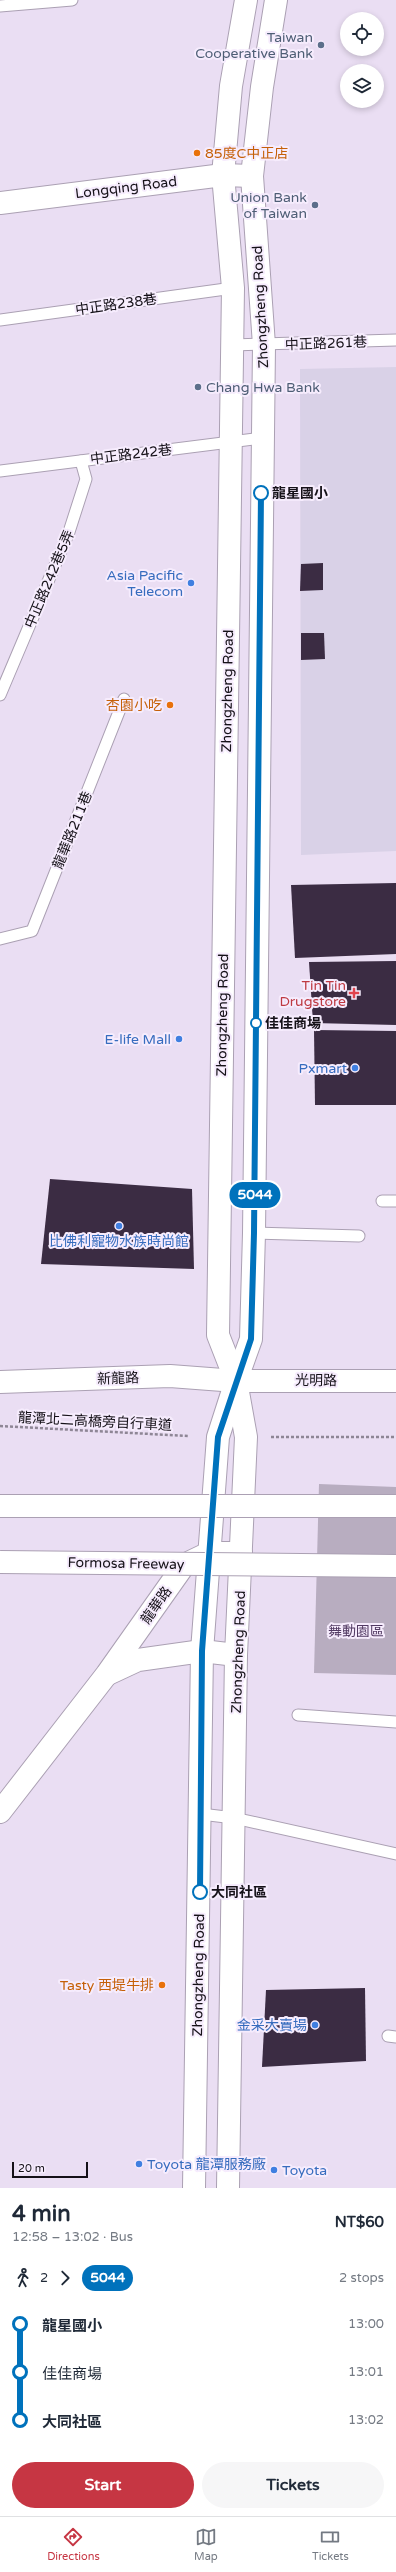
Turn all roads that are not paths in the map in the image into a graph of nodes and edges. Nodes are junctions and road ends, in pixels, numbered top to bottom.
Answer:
1 (72, 0) edge
2 (246, 0) edge
3 (276, 0) edge
4 (0, 6) edge
5 (223, 175) junction
6 (252, 176) junction
7 (0, 203) edge
8 (233, 288) junction
9 (0, 320) edge
10 (396, 340) edge
11 (264, 345) junction
12 (232, 346) junction
13 (262, 438) junction
14 (230, 442) junction
15 (81, 461) junction
16 (0, 471) edge
17 (0, 695) edge
18 (124, 699) dead end
19 (0, 939) edge
20 (221, 1081) junction
21 (256, 1084) junction
22 (382, 1201) dead end
23 (396, 1201) edge
24 (254, 1233) junction
25 (359, 1236) dead end
26 (236, 1381) junction
27 (0, 1382) edge
28 (396, 1382) edge
29 (0, 1506) edge
30 (396, 1506) edge
31 (208, 1553) junction
32 (241, 1553) junction
33 (0, 1562) edge
34 (396, 1566) edge
35 (202, 1651) junction
36 (236, 1655) junction
37 (107, 1674) junction
38 (298, 1715) dead end
39 (396, 1722) edge
40 (0, 1812) edge
41 (201, 1814) junction
42 (234, 1818) junction
43 (396, 1854) edge
44 (194, 2188) edge
45 (228, 2188) edge

1 - 4 lane
2 - 5 main road, Zhongzheng Road
3 - 6 main road, Zhongzheng Road
5 - 6 main road, Longqing Road
5 - 7 main road, Longqing Road
5 - 8 main road, Zhongzheng Road
6 - 11 main road, Zhongzheng Road
8 - 9 lane, 中正路238巷
8 - 12 main road, Zhongzheng Road
10 - 11 lane, 中正路261巷
11 - 12 lane, 中正路261巷
11 - 13 main road, Zhongzheng Road
12 - 14 main road, Zhongzheng Road
13 - 14 lane, 中正路242巷
13 - 21 main road, Zhongzheng Road
14 - 15 lane, 中正路242巷
14 - 20 main road, Zhongzheng Road
15 - 16 lane, 中正路242巷
15 - 17 lane, 中正路242巷5弄
18 - 19 lane, 龍華路211巷
20 - 21 main road
20 - 26 main road, Zhongzheng Road
21 - 24 main road, Zhongzheng Road
22 - 23 lane
24 - 25 lane
24 - 26 main road, Zhongzheng Road
26 - 27 main road, 新龍路
26 - 28 main road, 光明路
26 - 31 main road, Zhongzheng Road
26 - 32 main road, Zhongzheng Road
29 - 30 main road, bridge
31 - 32 main road, 龍華路
31 - 35 main road, Zhongzheng Road
31 - 37 main road, 龍華路
32 - 36 main road, Zhongzheng Road
33 - 34 main road, Formosa Freeway, bridge
35 - 36 main road, 龍華路
35 - 37 main road, 龍華路
35 - 41 main road, Zhongzheng Road
36 - 42 main road, Zhongzheng Road
37 - 40 main road, 龍華路
38 - 39 lane
41 - 42 lane
41 - 44 main road, Zhongzheng Road
42 - 43 lane
42 - 45 main road, Zhongzheng Road

